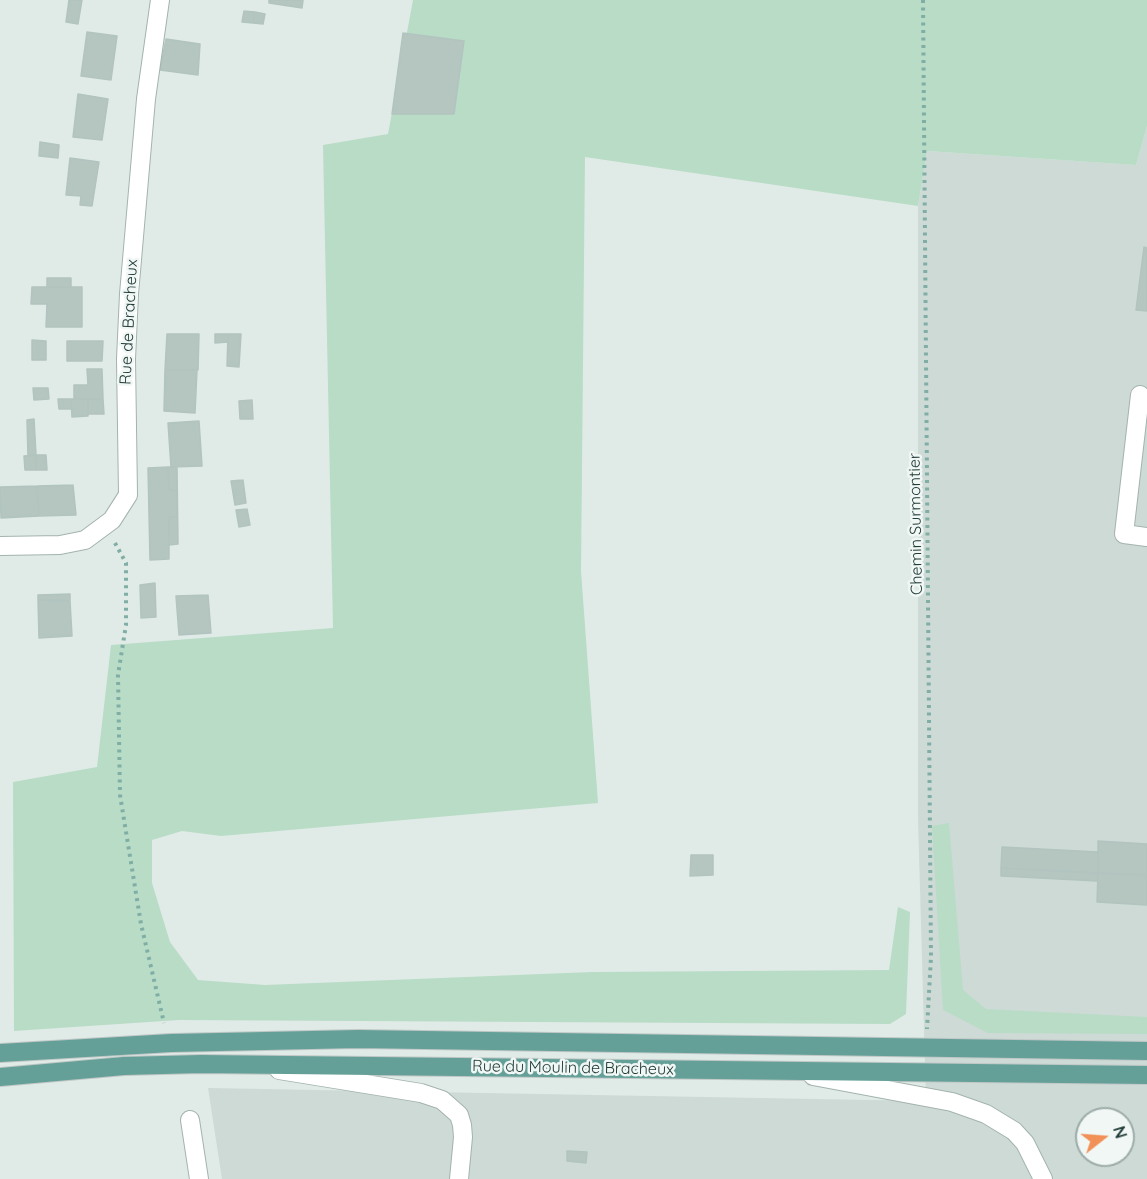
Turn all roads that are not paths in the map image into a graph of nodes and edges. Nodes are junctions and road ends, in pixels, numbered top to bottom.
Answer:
1 (160, 0) edge
2 (1140, 395) dead end
3 (1147, 537) edge
4 (0, 546) edge
5 (1147, 1051) edge
6 (0, 1053) edge
7 (242, 1065) junction
8 (787, 1071) junction
9 (1147, 1075) edge
10 (0, 1077) edge
11 (190, 1120) dead end
12 (460, 1173) edge
13 (199, 1179) edge
14 (1043, 1179) edge

1 - 4 street, Rue de Bracheux
2 - 3 street
5 - 6 main road, Rue du Moulin de Bracheux
7 - 8 main road, Rue du Moulin de Bracheux
7 - 10 main road, Rue du Moulin de Bracheux
7 - 12 street
8 - 9 main road, Rue du Moulin de Bracheux
8 - 14 street
11 - 13 street

